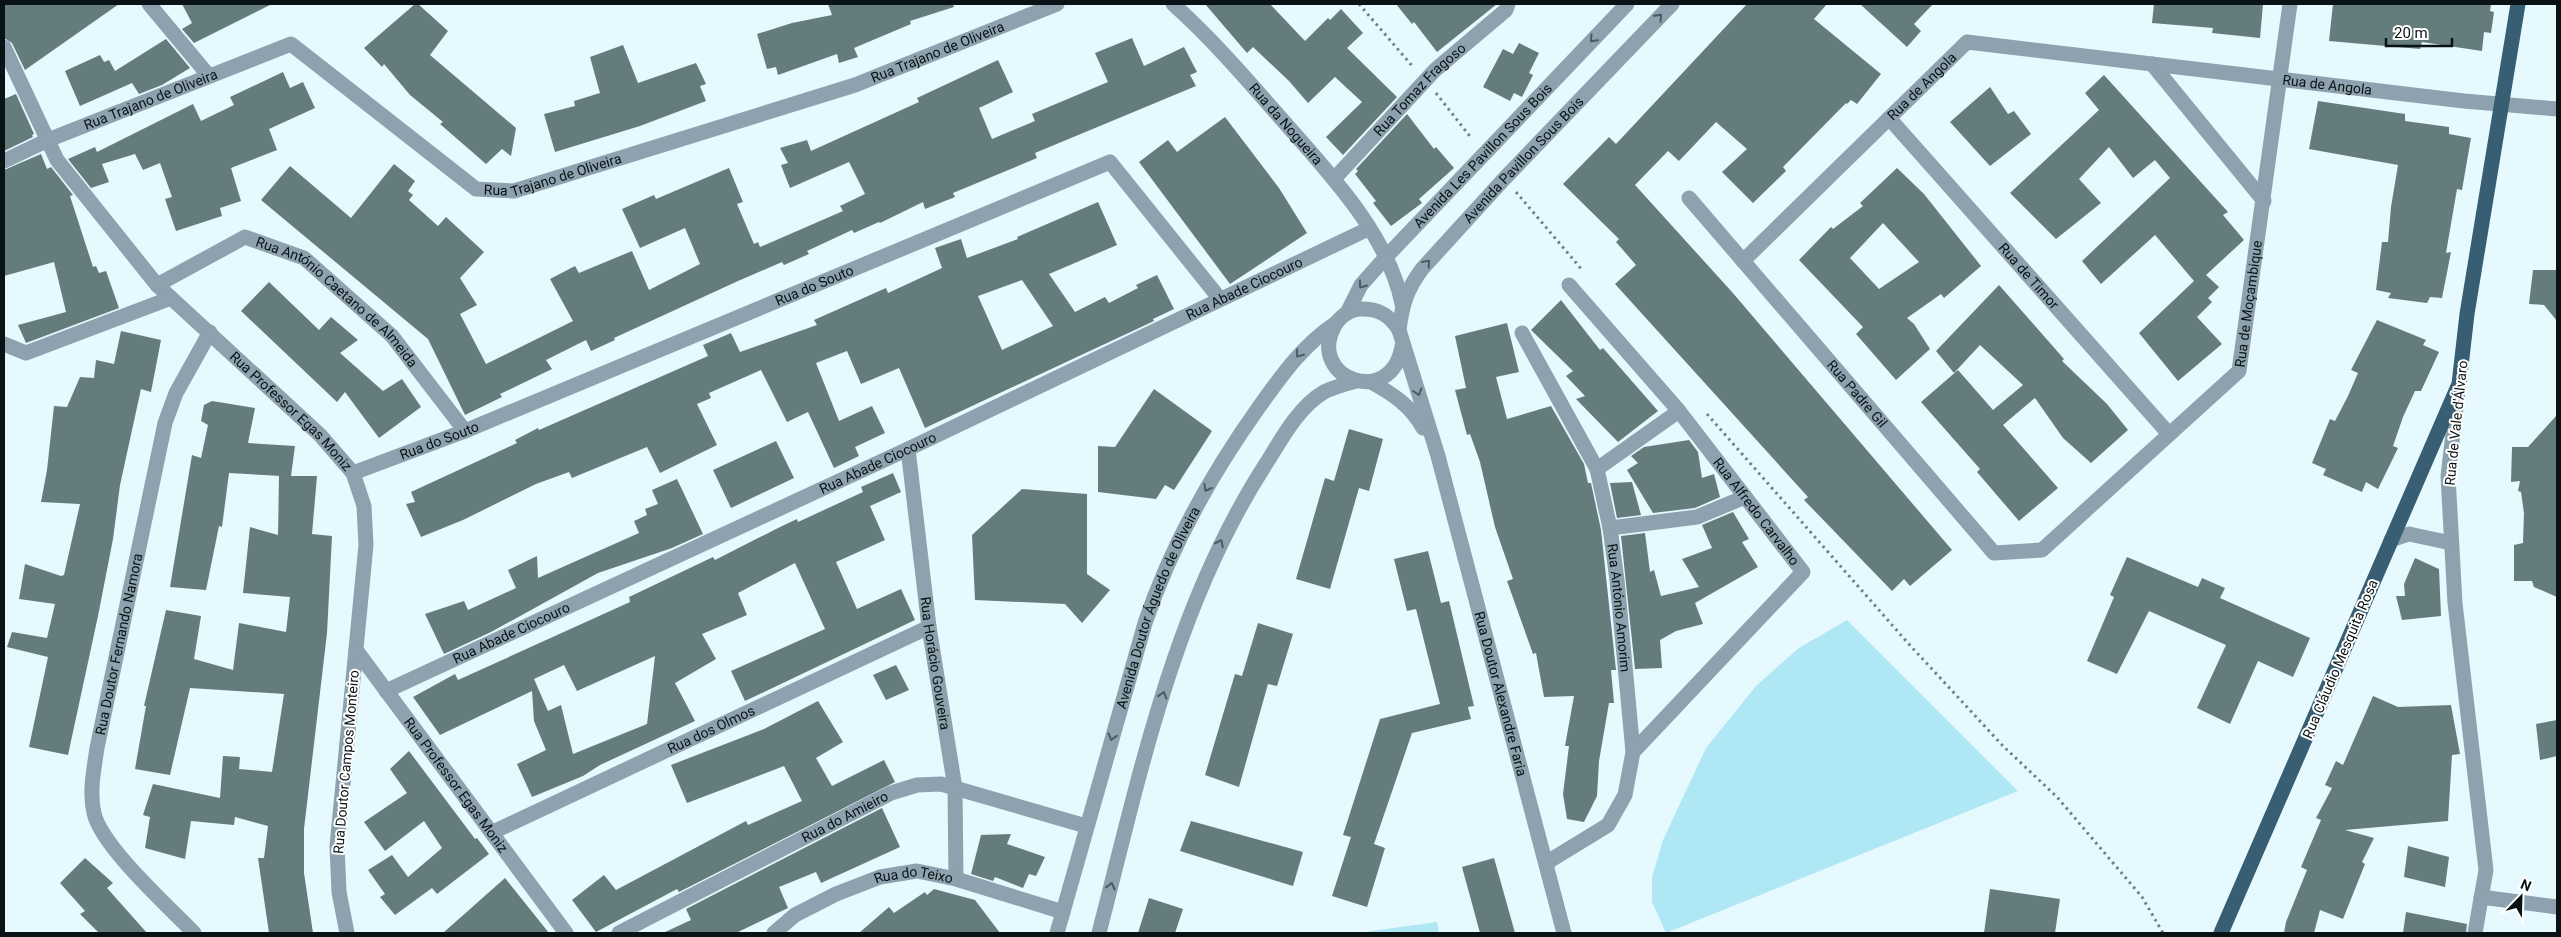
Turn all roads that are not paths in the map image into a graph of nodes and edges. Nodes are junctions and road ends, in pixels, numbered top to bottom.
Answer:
1 (149, 4) edge
2 (1057, 4) edge
3 (1173, 4) edge
4 (1508, 4) edge
5 (1627, 4) edge
6 (1672, 4) edge
7 (2290, 4) edge
8 (2518, 4) edge
9 (4, 47) edge
10 (2152, 64) junction
11 (209, 76) junction
12 (2280, 79) junction
13 (2502, 105) junction
14 (2557, 109) edge
15 (1889, 118) junction
16 (48, 140) junction
17 (4, 161) edge
18 (1334, 179) junction
19 (1689, 198) dead end
20 (2264, 201) junction
21 (1368, 229) junction
22 (1386, 257) junction
23 (1743, 261) junction
24 (157, 285) junction
25 (1569, 285) dead end
26 (171, 298) junction
27 (1220, 299) junction
28 (1402, 304) junction
29 (1341, 318) junction
30 (1399, 330) junction
31 (210, 332) junction
32 (1522, 333) dead end
33 (4, 344) edge
34 (1402, 346) junction
35 (1364, 381) junction
36 (2459, 384) junction
37 (1680, 411) junction
38 (465, 431) junction
39 (2169, 434) junction
40 (908, 449) junction
41 (1438, 456) junction
42 (1597, 469) junction
43 (353, 473) junction
44 (1745, 497) junction
45 (1610, 528) junction
46 (2391, 540) junction
47 (2451, 543) junction
48 (2042, 550) joint
49 (930, 627) junction
50 (356, 650) junction
51 (386, 691) junction
52 (1632, 752) junction
53 (955, 788) junction
54 (1086, 826) junction
55 (493, 832) junction
56 (1546, 863) junction
57 (956, 879) junction
58 (2481, 897) junction
59 (2557, 907) edge
60 (1063, 912) junction
61 (194, 933) edge
62 (347, 933) edge
63 (566, 933) edge
64 (619, 933) edge
65 (774, 933) edge
66 (1057, 933) edge
67 (1100, 933) edge
68 (1564, 933) edge
69 (2221, 933) edge
70 (2475, 933) edge

1 - 11 street
2 - 11 street, Rua Trajano de Oliveira
3 - 18 street, Rua da Nogueira
4 - 18 street, Rua Tomaz Fragoso
5 -> 22 street, Avenida Les Pavillon Sous Bois
28 -> 6 street, Avenida Pavillon Sous Bois
7 - 12 street, Rua de Moçambique
8 - 13 main road, Rua de Vale d'Álvaro
9 - 16 street, Rua Professor Egas Moniz
10 - 12 street, Rua de Angola
10 - 15 street, Rua de Angola
10 - 20 street
11 - 16 street, Rua Trajano de Oliveira
12 - 13 street, Rua de Angola
12 - 20 street, Rua de Moçambique
13 - 14 street, Rua de Angola
13 - 36 main road, Rua de Vale d'Álvaro
15 - 23 street, Rua de Angola
15 - 39 street, Rua de Timor
16 - 17 street, Rua Trajano de Oliveira
16 - 24 street, Rua Professor Egas Moniz
18 - 21 street, Rua da Nogueira
19 - 23 street, Rua Padre Gil
20 - 39 street, Rua de Moçambique
21 - 22 street, Rua da Nogueira
21 - 27 street, Rua Abade Ciocouro
22 - 28 street, Rua da Nogueira
22 -> 29 street, Avenida Les Pavillon Sous Bois
23 - 48 street, Rua Padre Gil
24 - 26 street, Rua Professor Egas Moniz
24 - 38 street, Rua António Caetano de Almeida
25 - 37 street, Rua Alfredo Carvalho
26 - 31 street, Rua Professor Egas Moniz
26 - 33 street
27 - 38 street, Rua do Souto
27 - 40 street, Rua Abade Ciocouro
28 - 30 street, Avenida Pavillon Sous Bois
29 - 30 street
29 - 35 street
29 -> 54 street, Avenida Doutor Águedo de Oliveira
30 - 34 street
31 - 43 street, Rua Professor Egas Moniz
31 - 61 street, Rua Doutor Fernando Namora
32 - 42 street, Rua António Amorim
34 - 35 street
34 -> 41 street
35 - 41 street
67 -> 35 street
36 - 46 main road, Rua Cláudio Mesquita Rosa
36 - 47 street, Rua de Vale d'Álvaro
37 - 42 street
37 - 44 street, Rua Alfredo Carvalho
38 - 43 street, Rua do Souto
39 - 48 street, Rua de Moçambique
40 - 49 street, Rua Horácio Gouveira
40 - 51 street, Rua Abade Ciocouro
41 - 56 street, Rua Doutor Alexandre Faria
42 - 45 street, Rua António Amorim
43 - 50 street, Rua Professor Egas Moniz
44 - 45 street
44 - 52 street, Rua Alfredo Carvalho
45 - 52 street, Rua António Amorim
46 - 47 street
46 - 69 main road, Rua Cláudio Mesquita Rosa
47 - 58 street, Rua de Vale d'Álvaro
49 - 53 street, Rua Horácio Gouveira
49 - 55 street, Rua dos Olmos
50 - 51 street, Rua Professor Egas Moniz
50 - 62 street, Rua Doutor Campos Monteiro
51 - 55 street, Rua Professor Egas Moniz
52 - 56 street, Rua António Amorim
53 - 54 street, Rua do Amieiro
53 - 57 street, Rua Horácio Gouveira
53 - 64 street, Rua do Amieiro
54 - 60 street, Avenida Doutor Águedo de Oliveira
55 - 63 street, Rua Professor Egas Moniz
56 - 68 street, Rua Doutor Alexandre Faria
57 - 60 street, Rua do Teixo
57 - 65 street, Rua do Teixo
58 - 59 street
58 - 70 street, Rua de Vale d'Álvaro
60 - 66 street, Avenida Doutor Águedo de Oliveira

